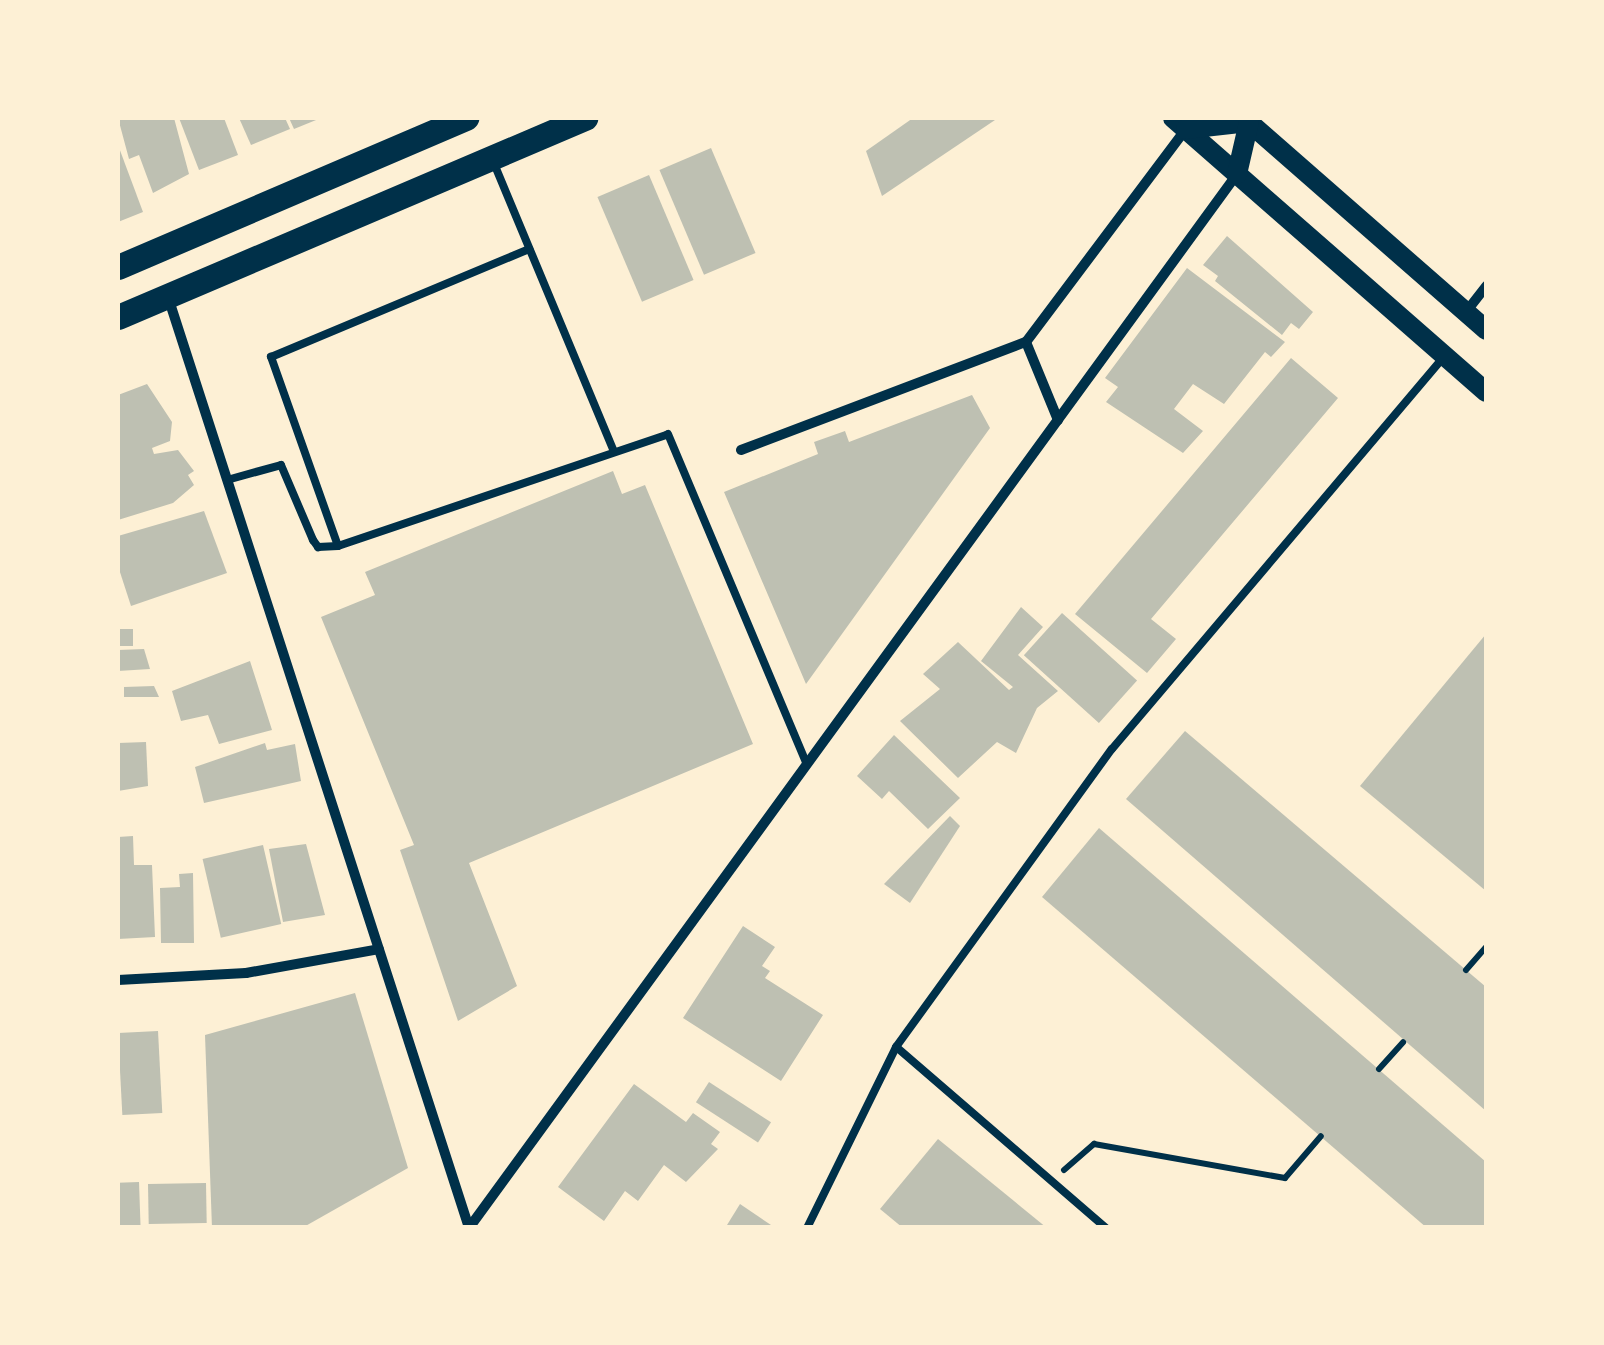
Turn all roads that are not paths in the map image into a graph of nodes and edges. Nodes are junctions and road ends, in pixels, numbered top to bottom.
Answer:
1 (466, 118) edge
2 (585, 118) edge
3 (1246, 120) edge
4 (1180, 123) edge
5 (492, 157) junction
6 (1237, 174) junction
7 (529, 248) junction
8 (118, 267) edge
9 (1486, 286) edge
10 (168, 296) junction
11 (1466, 312) junction
12 (118, 317) edge
13 (1486, 330) edge
14 (1026, 342) junction
15 (1445, 356) junction
16 (1486, 392) edge
17 (1058, 420) junction
18 (741, 450) dead end
19 (614, 452) junction
20 (227, 480) junction
21 (338, 546) junction
22 (807, 764) junction
23 (378, 949) junction
24 (118, 980) edge
25 (896, 1048) junction
26 (469, 1228) edge
27 (807, 1228) edge
28 (1106, 1228) edge

1 - 8 main road
2 - 5 main road
3 - 4 main road
3 - 6 main road
3 - 11 main road
4 - 6 main road
4 - 14 street
5 - 7 lane
5 - 10 main road
6 - 15 main road
6 - 17 street
7 - 19 lane
7 - 21 lane
9 - 11 street
10 - 12 main road
10 - 20 street
11 - 13 main road
14 - 17 street
14 - 18 street
15 - 16 main road
15 - 25 lane
17 - 22 street
19 - 21 lane
19 - 22 lane
20 - 21 lane
20 - 23 street
22 - 26 street
23 - 24 street
23 - 26 street
25 - 27 lane
25 - 28 lane

